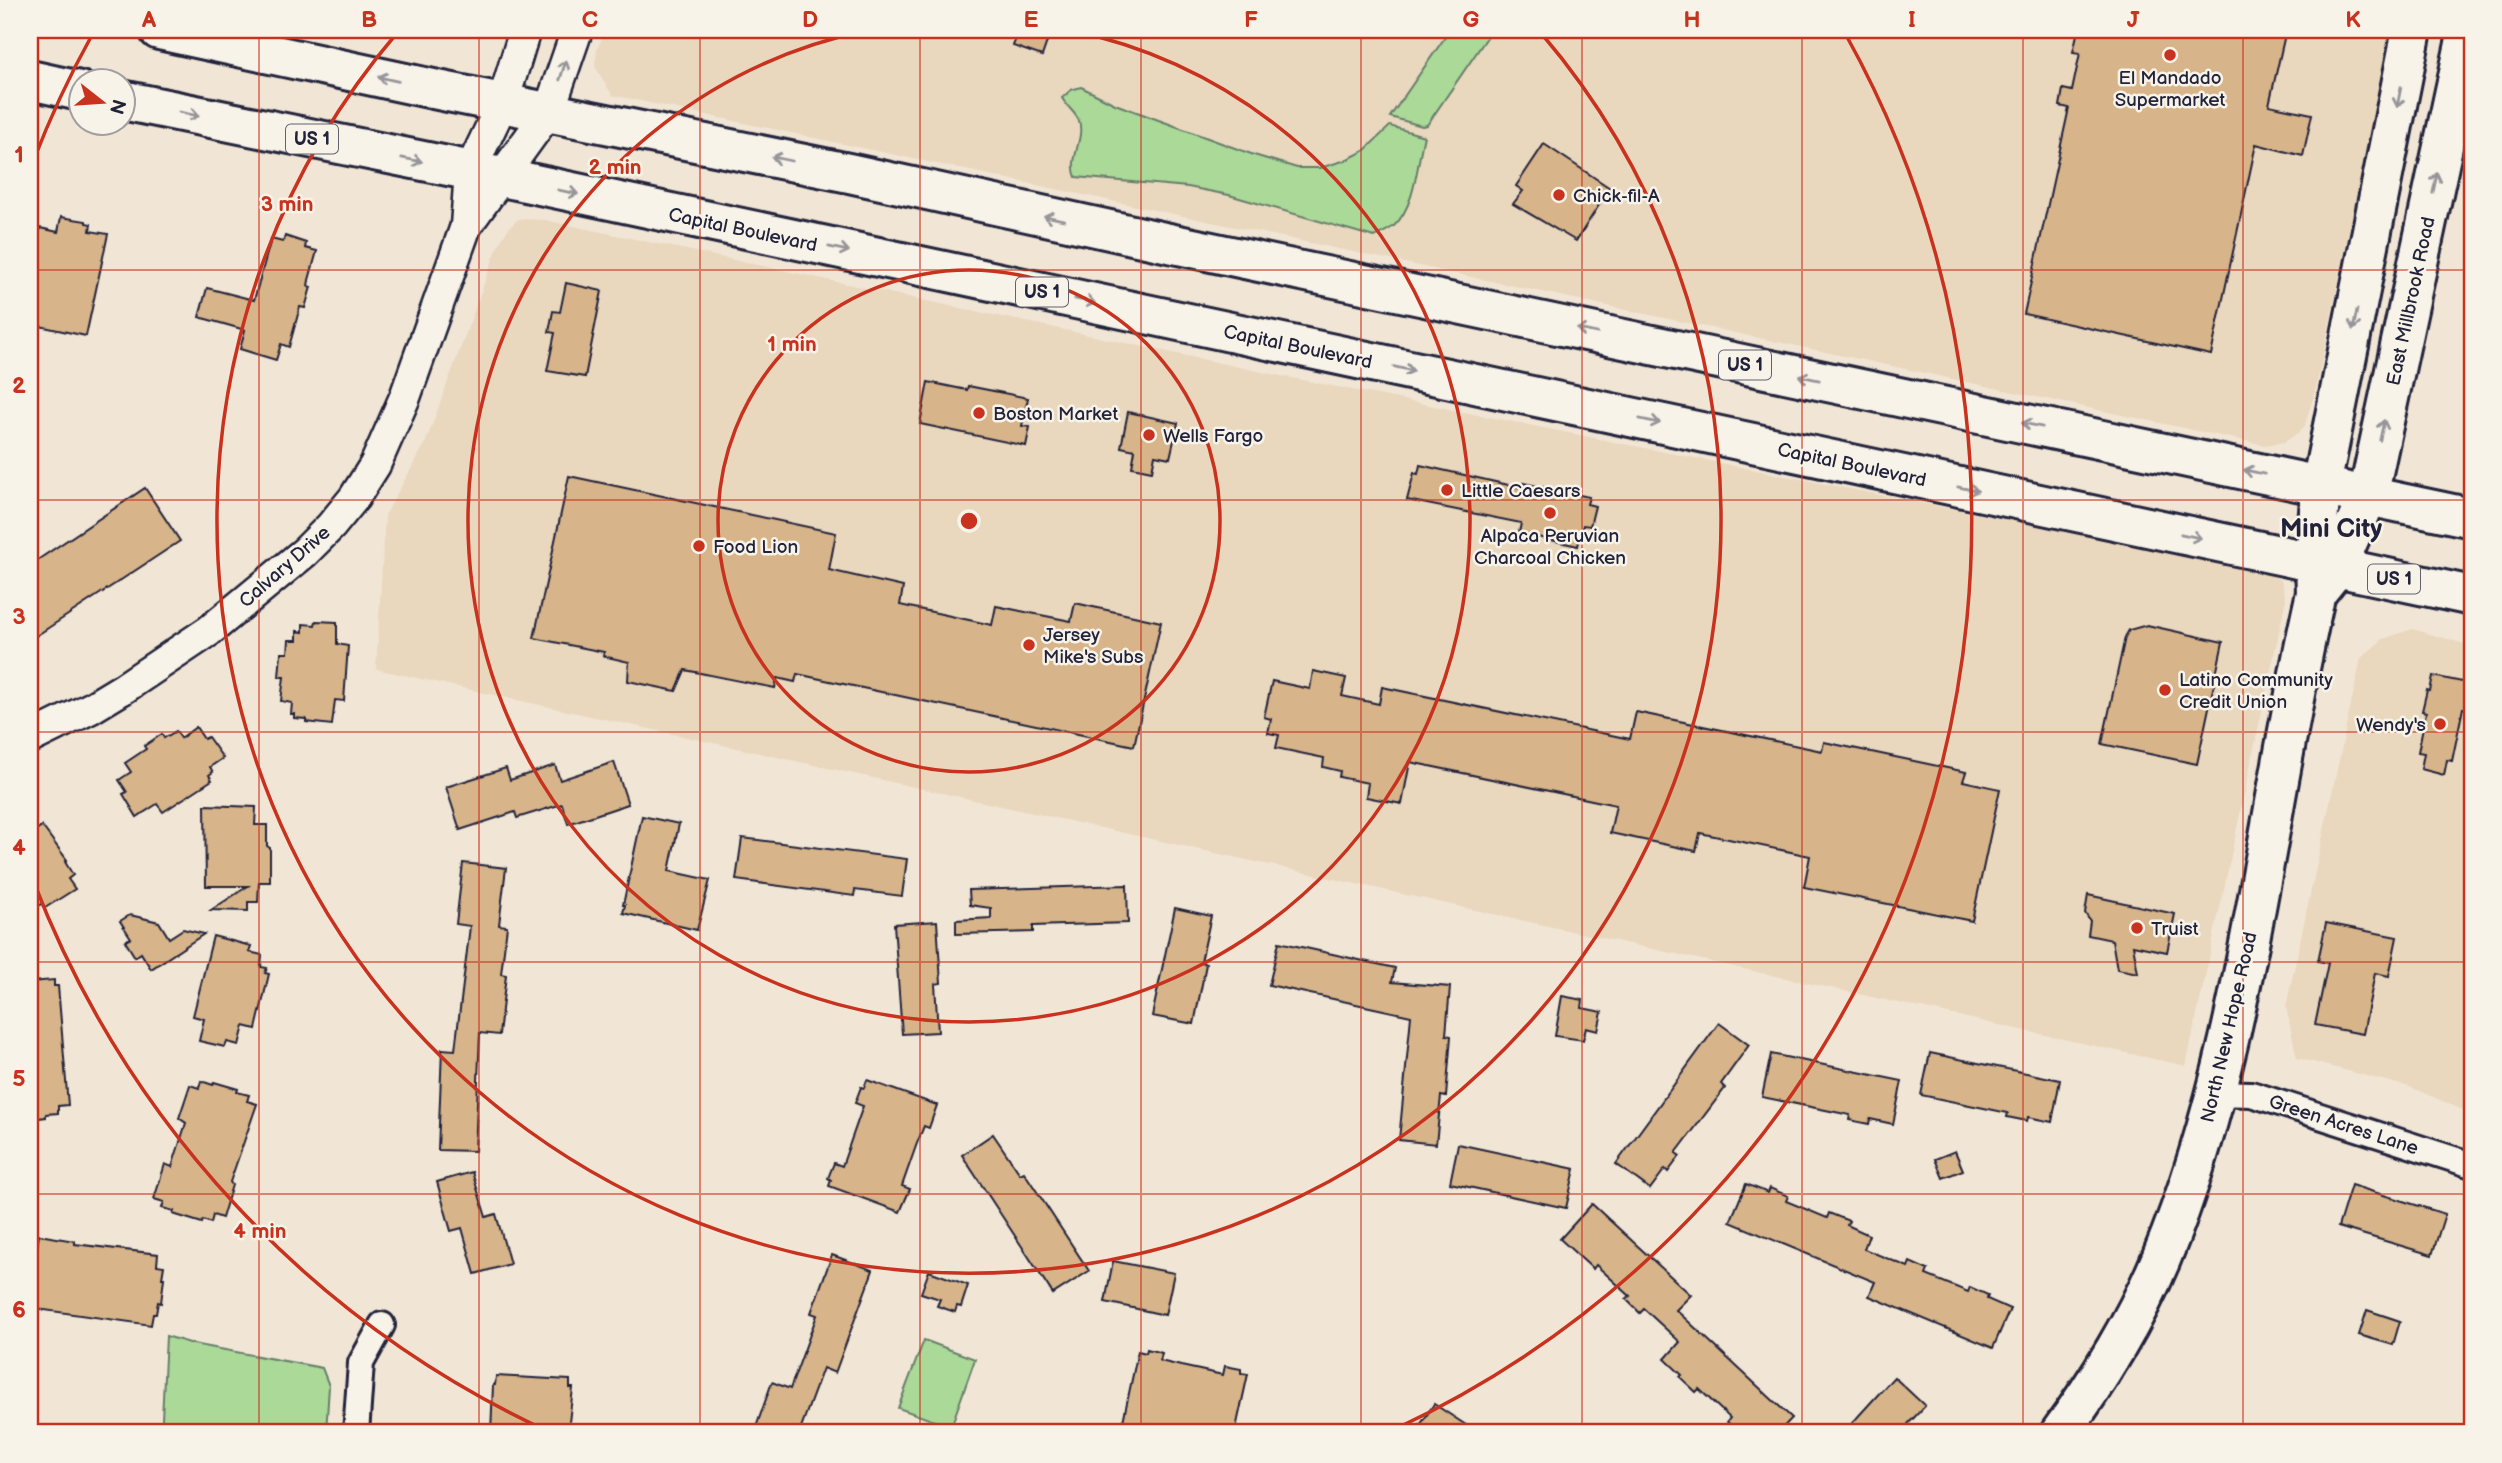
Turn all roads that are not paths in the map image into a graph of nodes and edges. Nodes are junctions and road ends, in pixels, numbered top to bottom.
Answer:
1 (159, 30) edge
2 (525, 30) edge
3 (577, 30) edge
4 (2412, 30) edge
5 (2468, 30) edge
6 (30, 80) edge
7 (66, 88) edge
8 (503, 102) junction
9 (136, 103) edge
10 (549, 111) junction
11 (486, 174) junction
12 (2321, 486) junction
13 (2368, 496) junction
14 (2472, 518) edge
15 (2323, 574) junction
16 (2472, 596) edge
17 (30, 737) edge
18 (2214, 1093) junction
19 (2472, 1165) edge
20 (382, 1325) dead end
21 (356, 1433) edge
22 (2060, 1433) edge

8 -> 1 main road, US 1
2 - 8 street
10 -> 3 street
4 -> 12 main road
13 -> 5 main road, East Millbrook Road
6 - 7 main road
8 - 10 main road, US 1
8 - 11 street
9 -> 11 main road, Capital Boulevard / US 1
10 - 11 street
12 -> 10 main road, US 1
11 -> 15 main road, Capital Boulevard / US 1
11 - 17 street, Calvary Drive
12 - 13 main road, US 1
12 - 15 main road, North New Hope Road
13 - 14 main road, US 1
13 - 15 main road, East Millbrook Road
15 - 16 main road, Capital Boulevard / US 1
15 - 18 main road, North New Hope Road
18 - 19 street, Green Acres Lane
18 - 22 main road, North New Hope Road
20 - 21 street

